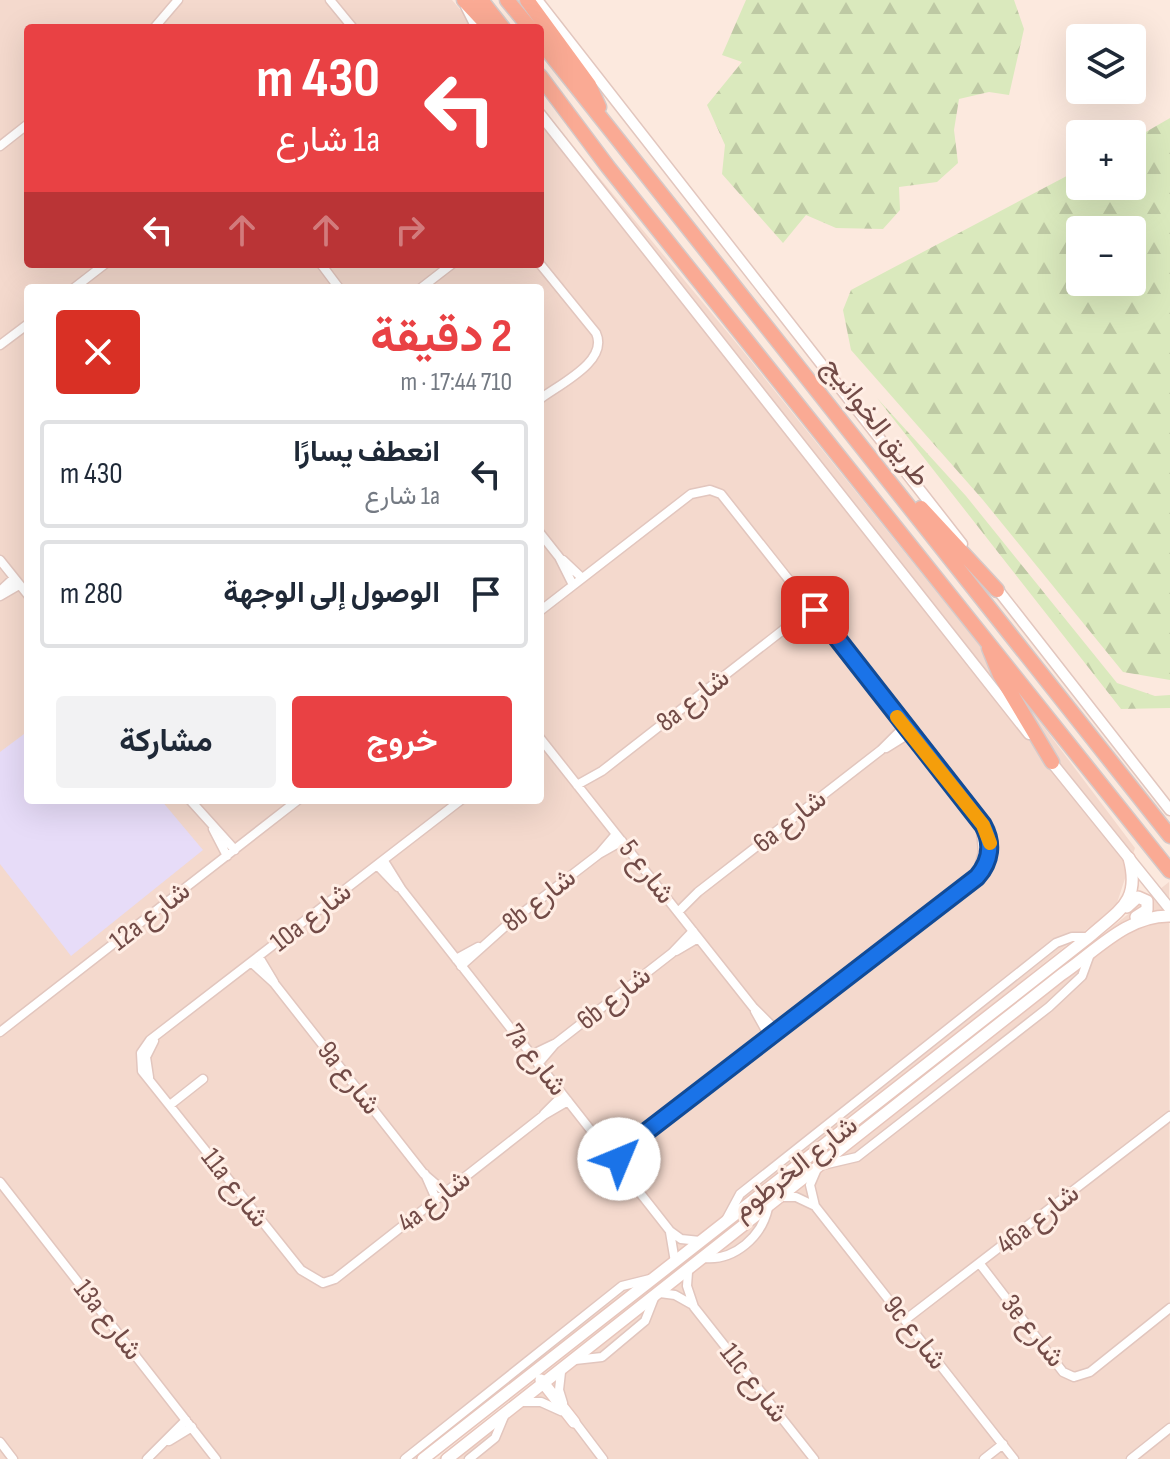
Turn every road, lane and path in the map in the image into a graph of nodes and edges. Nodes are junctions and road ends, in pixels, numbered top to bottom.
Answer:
1 (178, 0) edge
2 (330, 0) edge
3 (464, 0) edge
4 (481, 0) edge
5 (507, 0) edge
6 (527, 0) edge
7 (537, 0) edge
8 (157, 24) edge
9 (350, 24) edge
10 (475, 24) edge
11 (486, 24) edge
12 (500, 24) edge
13 (527, 24) edge
14 (544, 46) edge
15 (544, 82) edge
16 (600, 115) junction
17 (544, 119) edge
18 (24, 127) edge
19 (0, 146) edge
20 (100, 268) edge
21 (447, 268) edge
22 (543, 268) edge
23 (79, 284) edge
24 (426, 284) edge
25 (24, 328) edge
26 (0, 345) edge
27 (544, 396) edge
28 (868, 453) junction
29 (544, 538) edge
30 (559, 557) junction
31 (0, 560) edge
32 (582, 578) junction
33 (17, 581) junction
34 (573, 585) junction
35 (24, 590) edge
36 (997, 590) junction
37 (0, 594) edge
38 (813, 607) junction
39 (544, 608) edge
40 (987, 639) junction
41 (907, 730) junction
42 (544, 746) edge
43 (1052, 762) junction
44 (580, 789) junction
45 (193, 804) edge
46 (293, 804) edge
47 (456, 804) edge
48 (1170, 810) edge
49 (213, 829) junction
50 (1170, 836) edge
51 (619, 837) junction
52 (235, 850) junction
53 (227, 856) junction
54 (1129, 858) junction
55 (380, 863) junction
56 (1170, 871) edge
57 (676, 909) junction
58 (1170, 909) edge
59 (1112, 916) junction
60 (1170, 916) edge
61 (1121, 931) junction
62 (696, 934) junction
63 (1089, 937) junction
64 (1090, 954) junction
65 (256, 960) junction
66 (458, 962) junction
67 (0, 1032) edge
68 (773, 1033) junction
69 (555, 1044) junction
70 (144, 1055) joint
71 (531, 1055) junction
72 (538, 1064) junction
73 (203, 1079) dead end
74 (901, 1084) junction
75 (565, 1098) junction
76 (170, 1105) junction
77 (1170, 1116) edge
78 (883, 1117) junction
79 (633, 1142) junction
80 (610, 1155) junction
81 (616, 1163) junction
82 (819, 1168) junction
83 (424, 1174) junction
84 (0, 1182) edge
85 (445, 1192) junction
86 (781, 1197) junction
87 (436, 1199) junction
88 (815, 1206) junction
89 (726, 1222) junction
90 (670, 1231) junction
91 (701, 1241) junction
92 (675, 1262) junction
93 (980, 1264) junction
94 (688, 1272) junction
95 (655, 1278) junction
96 (323, 1283) joint
97 (657, 1296) junction
98 (694, 1307) junction
99 (1170, 1308) edge
100 (606, 1317) junction
101 (905, 1320) junction
102 (561, 1372) junction
103 (544, 1385) junction
104 (520, 1402) junction
105 (505, 1413) junction
106 (574, 1422) junction
107 (189, 1423) junction
108 (1170, 1428) edge
109 (0, 1442) edge
110 (1003, 1444) junction
111 (153, 1457) edge
112 (13, 1459) edge
113 (216, 1459) edge
114 (405, 1459) edge
115 (423, 1459) edge
116 (447, 1459) edge
117 (469, 1459) edge
118 (603, 1459) edge
119 (814, 1459) edge
120 (984, 1459) edge
121 (1014, 1459) edge
122 (1131, 1459) edge

1 - 8 street
2 - 9 street
3 - 10 street
3 - 11 highway
4 - 12 highway
5 - 13 highway
6 - 16 highway
7 - 36 street
14 - 16 highway, طريق الخوانيج
15 - 40 highway, طريق الخوانيج
16 - 28 highway, طريق الخوانيج
17 - 43 street
18 - 19 street
20 - 23 street
21 - 24 street
22 - 27 street
25 - 26 street
28 - 36 highway
28 - 50 highway, طريق الخوانيج
29 - 30 street
30 - 32 street
30 - 34 street
31 - 33 street
32 - 34 street
32 - 38 street
33 - 35 street
33 - 37 street
34 - 39 street
36 - 48 street
38 - 41 street
38 - 44 street, 8a شارع
40 - 43 highway
40 - 56 highway, طريق الخوانيج
41 - 57 street, 6a شارع
41 - 68 street
42 - 44 street, شارع 5
43 - 54 street
44 - 51 street, شارع 5
45 - 49 street
46 - 52 street, 12a شارع
47 - 55 street, 10a شارع
49 - 52 street
49 - 53 street
51 - 57 street, شارع 5
51 - 66 street, 8b شارع
52 - 53 street, 12a شارع
53 - 67 street, 12a شارع
54 - 58 street
54 - 59 main road, شارع الخرطوم
55 - 65 street, 10a شارع
55 - 66 street, 7a شارع
57 - 62 street, شارع 5
59 - 61 main road
59 - 63 main road, شارع الخرطوم
60 - 61 main road, شارع الخرطوم
61 - 64 main road, شارع الخرطوم
62 - 68 street, شارع 5
62 - 69 street, 6b شارع
63 - 74 main road, شارع الخرطوم
63 - 89 street
64 - 78 main road, شارع الخرطوم
64 - 82 street
65 - 70 street, 10a شارع
65 - 83 street, 9a شارع
66 - 71 street, 7a شارع
68 - 79 street
69 - 71 street, 6b شارع
69 - 72 street, 6b شارع
70 - 76 street, 11a شارع
71 - 72 street, 7a شارع
72 - 75 street, 7a شارع
73 - 76 street
74 - 78 main road
74 - 89 main road, شارع الخرطوم
75 - 80 street, 7a شارع
75 - 85 street, 4a شارع
76 - 96 street, 11a شارع
77 - 93 street, 46a شارع
78 - 82 main road, شارع الخرطوم
79 - 80 street
79 - 81 street
80 - 81 street, 7a شارع
81 - 90 street, 7a شارع
82 - 86 main road, شارع الخرطوم
82 - 88 street
83 - 85 street, 9a شارع
83 - 87 street, 9a شارع
84 - 107 street, 13a شارع
85 - 87 street, 4a شارع
86 - 88 street
86 - 94 main road, شارع الخرطوم
87 - 96 street, 4a شارع
88 - 101 street, 9c شارع
89 - 91 main road, شارع الخرطوم
90 - 91 street
90 - 92 street, 7a شارع
91 - 92 main road, شارع الخرطوم
92 - 95 main road, شارع الخرطوم
93 - 99 street, 3e شارع
93 - 101 street, 46a شارع
94 - 97 main road, شارع الخرطوم
94 - 98 street, 11c شارع
95 - 100 main road, شارع الخرطوم
95 - 114 street
97 - 98 street, 11c شارع
97 - 102 main road, شارع الخرطوم
98 - 119 street, 11c شارع
100 - 103 main road
100 - 115 main road, شارع الخرطوم
101 - 110 street, 9c شارع
102 - 103 main road, شارع الخرطوم
102 - 106 street
103 - 104 main road, شارع الخرطوم
103 - 106 main road
104 - 105 main road, شارع الخرطوم
104 - 106 street
105 - 116 main road, شارع الخرطوم
105 - 117 street
106 - 118 street
107 - 111 street
107 - 113 street, 13a شارع
108 - 122 street
109 - 112 street
110 - 120 street
110 - 121 street, 9c شارع

